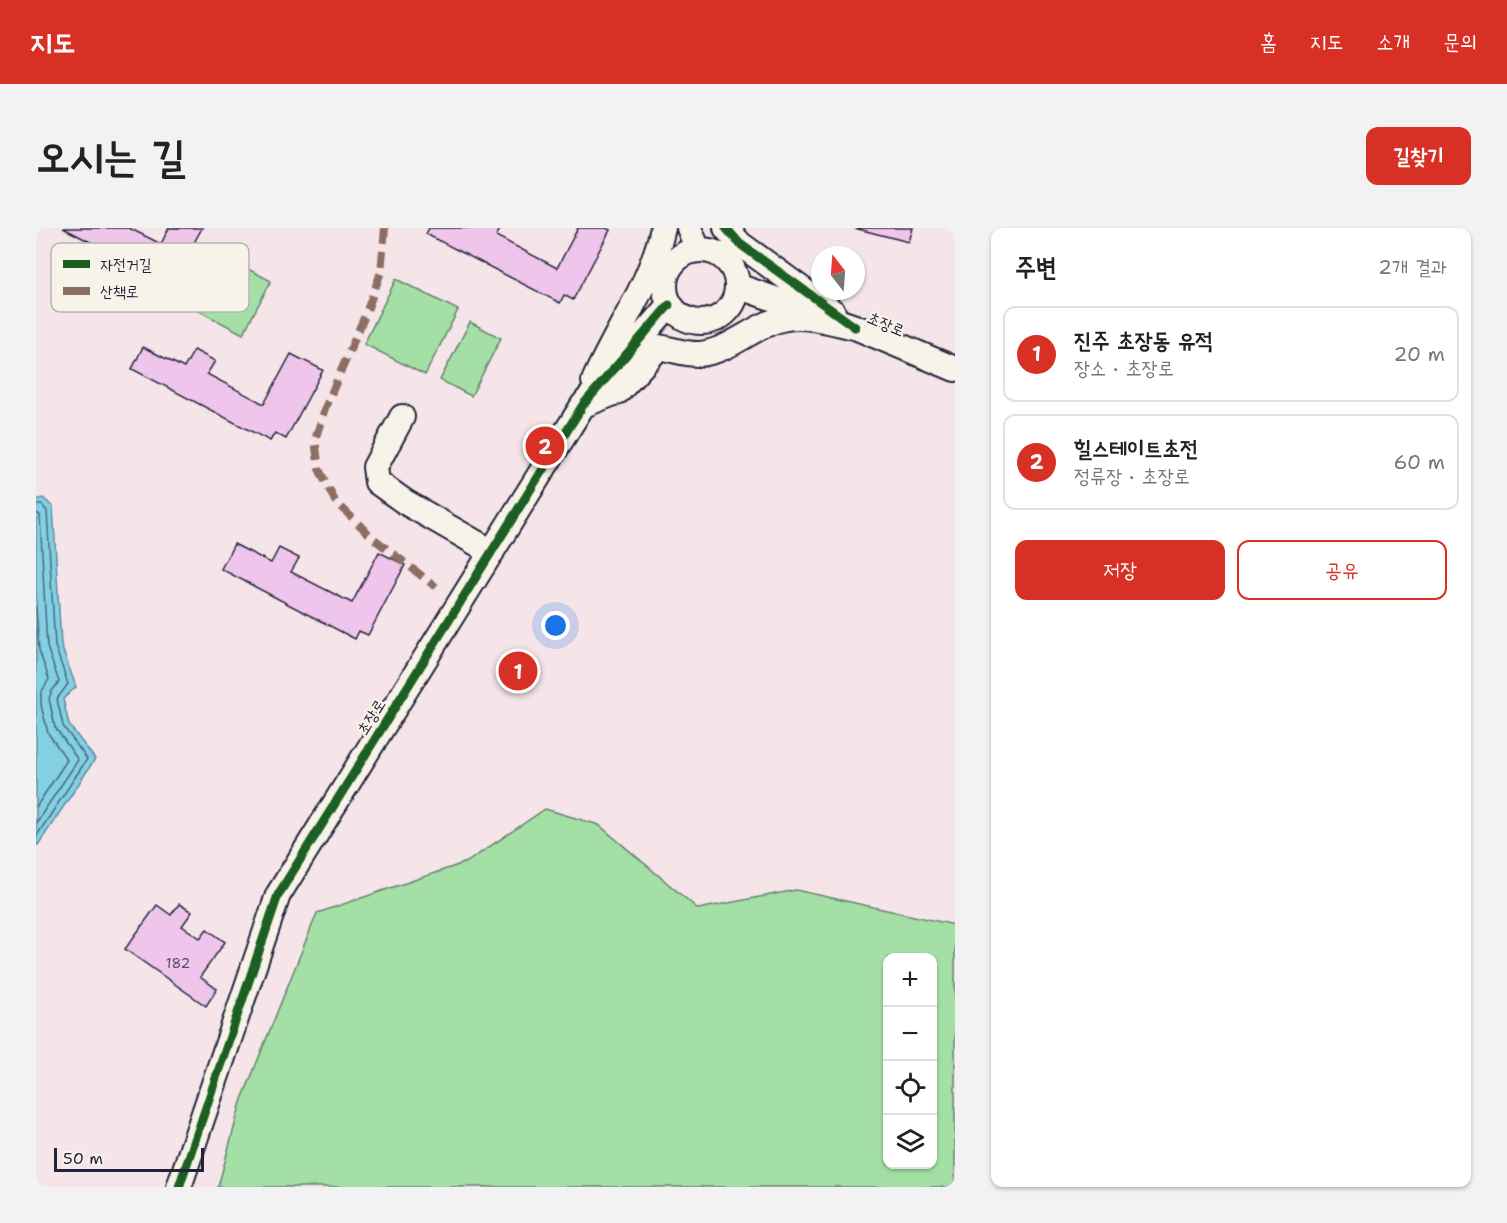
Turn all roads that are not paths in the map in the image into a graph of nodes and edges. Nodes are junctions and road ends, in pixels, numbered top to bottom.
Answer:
1 (663, 228) edge
2 (689, 228) edge
3 (726, 228) edge
4 (698, 250) junction
5 (737, 286) junction
6 (669, 304) junction
7 (855, 327) junction
8 (955, 369) edge
9 (583, 405) junction
10 (402, 417) dead end
11 (492, 552) junction
12 (179, 1187) edge

1 - 9 street
2 - 4 street
3 - 7 street
4 - 5 street
4 - 6 street
5 - 6 street
5 - 7 street, 초장로
6 - 9 street, 초장로
7 - 8 street, 초장로
7 - 9 street
9 - 11 street, 초장로
10 - 11 street
11 - 12 street, 초장로

